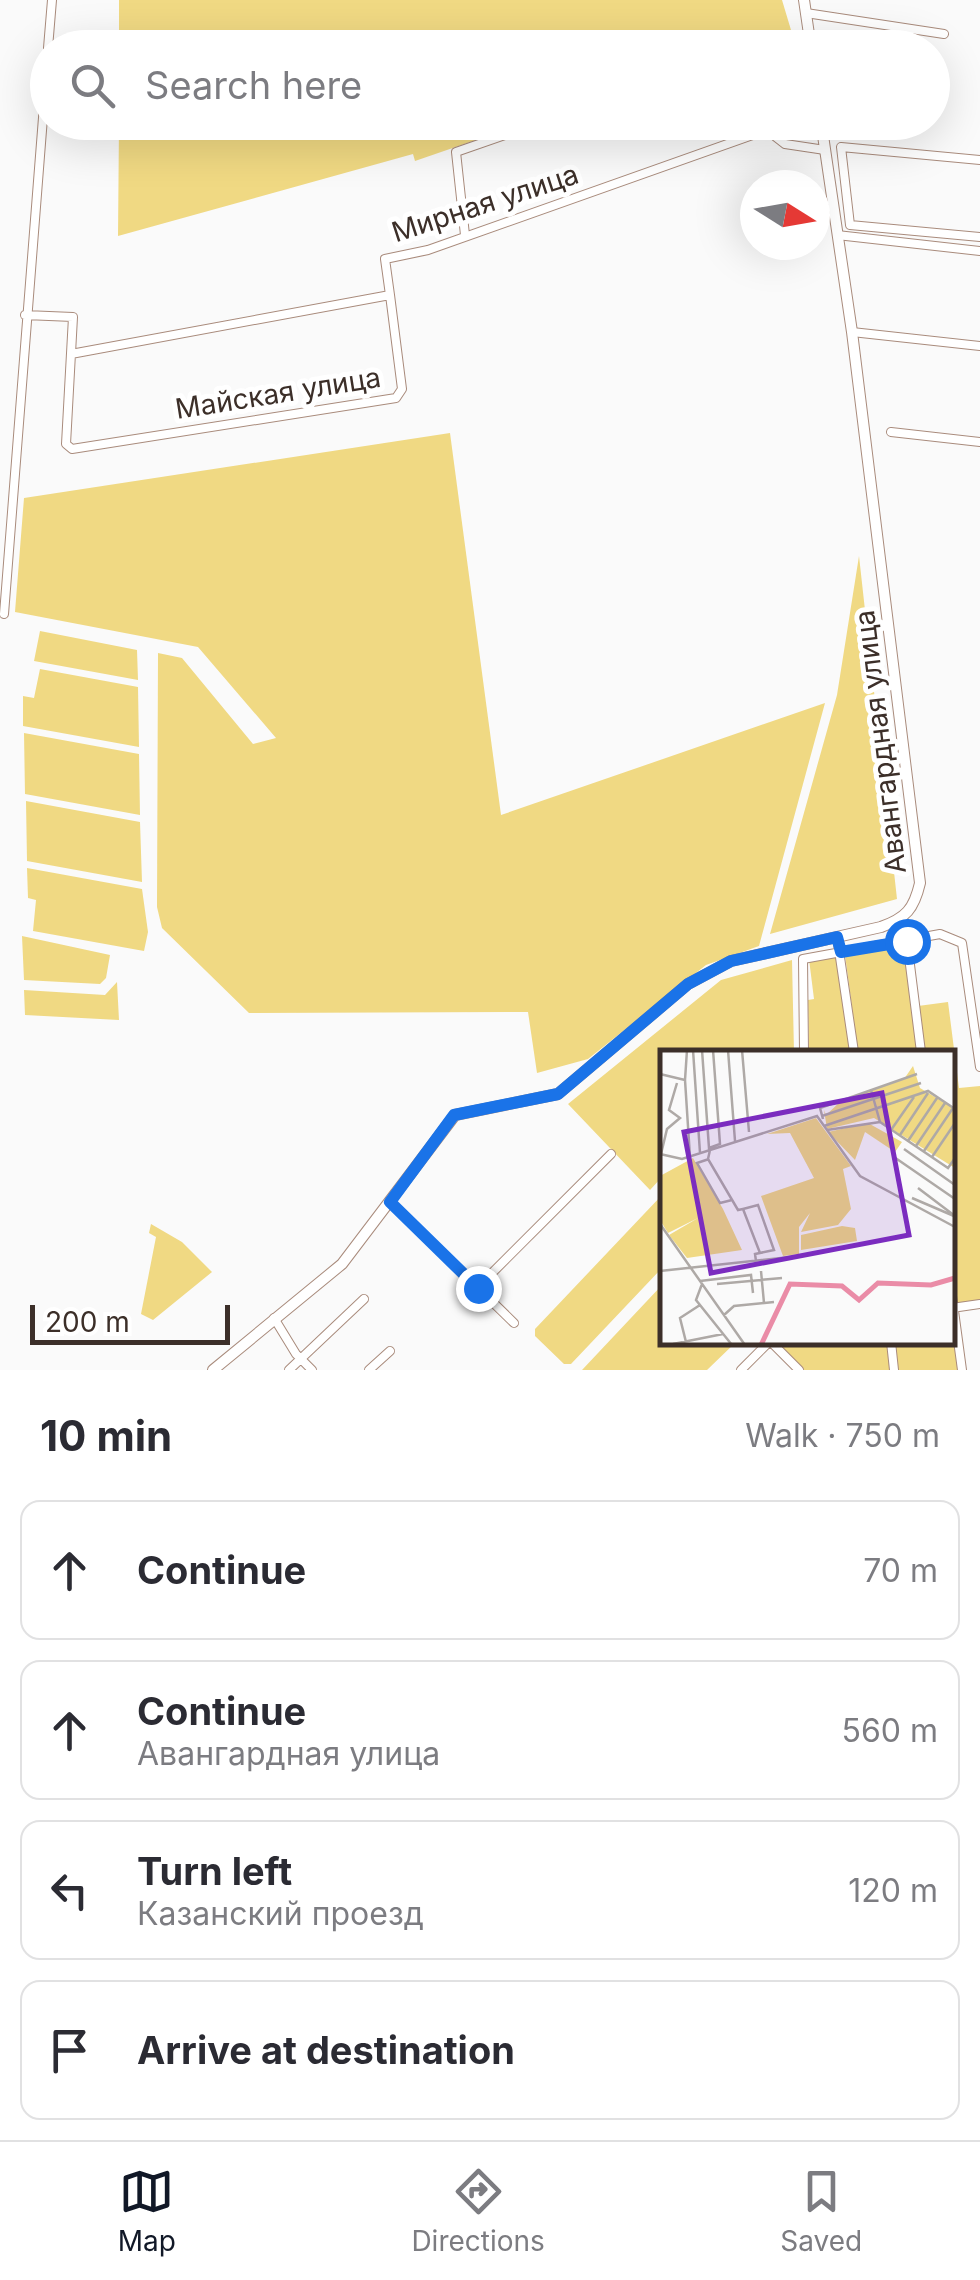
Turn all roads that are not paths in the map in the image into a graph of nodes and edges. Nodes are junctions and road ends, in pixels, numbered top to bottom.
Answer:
1 (52, 0) edge
2 (805, 6) edge
3 (50, 30) edge
4 (924, 30) edge
5 (40, 140) edge
6 (490, 140) edge
7 (727, 140) edge
8 (786, 140) edge
9 (824, 140) edge
10 (825, 150) junction
11 (980, 160) edge
12 (466, 235) junction
13 (838, 236) junction
14 (980, 238) edge
15 (980, 251) edge
16 (390, 296) junction
17 (25, 315) junction
18 (852, 332) junction
19 (980, 346) edge
20 (71, 354) junction
21 (891, 432) dead end
22 (980, 442) edge
23 (4, 614) dead end
24 (837, 937) junction
25 (907, 941) junction
26 (841, 952) junction
27 (804, 1050) edge
28 (854, 1050) edge
29 (921, 1050) edge
30 (980, 1067) edge
31 (611, 1154) dead end
32 (390, 1202) junction
33 (478, 1288) junction
34 (364, 1299) dead end
35 (980, 1304) edge
36 (955, 1308) edge
37 (274, 1318) junction
38 (955, 1322) edge
39 (514, 1323) dead end
40 (767, 1345) edge
41 (773, 1345) edge
42 (891, 1345) edge
43 (390, 1351) dead end
44 (301, 1359) junction
45 (213, 1370) edge
46 (290, 1370) edge
47 (312, 1370) edge
48 (369, 1370) edge
49 (741, 1370) edge
50 (799, 1370) edge
51 (894, 1370) edge
52 (962, 1370) edge

1 - 3 street
2 - 4 street
5 - 17 street
6 - 12 street
7 - 12 street, Мирная улица
8 - 10 street, Мирная улица
9 - 10 main road, Авангардная улица
10 - 13 main road, Авангардная улица
11 - 14 street
12 - 16 street, Мирная улица
13 - 15 street
13 - 18 main road, Авангардная улица
16 - 20 street
16 - 20 street, Майская улица
17 - 20 street
17 - 23 street
18 - 19 street
18 - 24 main road, Авангардная улица
21 - 22 street
24 - 26 street
24 - 32 main road, Авангардная улица
25 - 26 street
25 - 29 street
25 - 30 street
26 - 27 street
26 - 28 street
31 - 33 street
32 - 33 street
32 - 37 main road, Авангардная улица
33 - 39 street
34 - 44 street
35 - 36 street
37 - 44 street
37 - 45 main road, Авангардная улица
38 - 52 street
40 - 49 street
41 - 50 street
42 - 51 street
43 - 48 street
44 - 46 street
44 - 47 street

